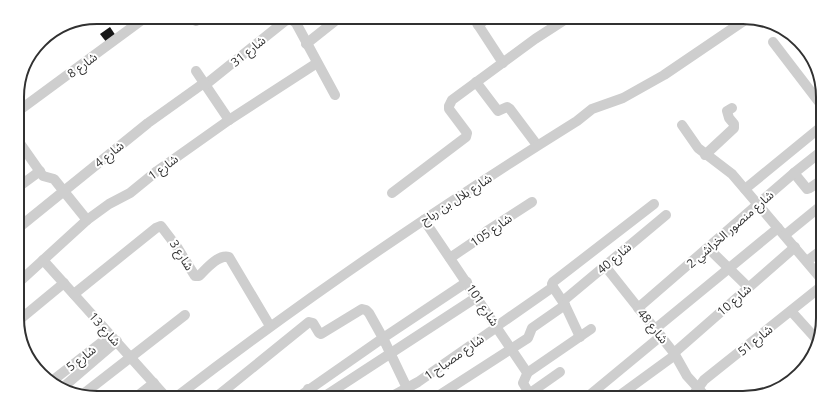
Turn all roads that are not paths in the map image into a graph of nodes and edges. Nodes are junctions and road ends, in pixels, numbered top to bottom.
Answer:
1 (136, 24) edge
2 (281, 24) edge
3 (296, 24) edge
4 (331, 24) edge
5 (478, 24) edge
6 (558, 24) edge
7 (739, 24) edge
8 (773, 42) dead end
9 (306, 44) junction
10 (317, 63) junction
11 (503, 63) junction
12 (196, 71) dead end
13 (476, 82) junction
14 (205, 84) junction
15 (335, 95) dead end
16 (816, 98) edge
17 (24, 107) edge
18 (732, 108) dead end
19 (229, 120) junction
20 (682, 125) dead end
21 (816, 131) edge
22 (537, 145) junction
23 (24, 149) edge
24 (705, 155) junction
25 (816, 155) edge
26 (40, 172) junction
27 (794, 173) junction
28 (24, 183) edge
29 (816, 184) edge
30 (65, 190) junction
31 (746, 190) junction
32 (392, 193) dead end
33 (532, 202) dead end
34 (654, 204) dead end
35 (759, 205) junction
36 (816, 208) edge
37 (666, 215) dead end
38 (88, 220) junction
39 (424, 220) junction
40 (24, 224) edge
41 (781, 231) junction
42 (794, 247) junction
43 (708, 248) junction
44 (816, 254) edge
45 (450, 258) junction
46 (43, 260) junction
47 (807, 261) junction
48 (604, 266) junction
49 (729, 268) junction
50 (816, 272) edge
51 (24, 277) edge
52 (467, 282) junction
53 (64, 283) junction
54 (553, 287) junction
55 (748, 287) junction
56 (74, 294) junction
57 (816, 294) edge
58 (477, 297) junction
59 (564, 303) junction
60 (638, 308) junction
61 (791, 311) junction
62 (185, 315) dead end
63 (24, 316) edge
64 (270, 326) junction
65 (497, 327) junction
66 (591, 329) dead end
67 (658, 333) junction
68 (813, 336) edge
69 (580, 337) junction
70 (114, 338) junction
71 (383, 338) junction
72 (512, 349) junction
73 (390, 354) junction
74 (675, 354) junction
75 (131, 357) junction
76 (560, 372) dead end
77 (527, 373) junction
78 (56, 378) edge
79 (154, 383) junction
80 (66, 384) edge
81 (407, 388) junction
82 (698, 388) junction
83 (308, 389) joint
84 (87, 390) edge
85 (144, 391) edge
86 (161, 391) edge
87 (184, 391) edge
88 (224, 391) edge
89 (306, 391) edge
90 (333, 391) edge
91 (402, 391) edge
92 (446, 391) edge
93 (525, 391) edge
94 (533, 391) edge
95 (594, 391) edge
96 (625, 391) edge
97 (696, 391) edge
98 (701, 391) edge

1 - 17 street, شارع 8
2 - 14 street, شارع 31
3 - 9 street, شارع 31
4 - 9 street
5 - 11 street
6 - 11 street
7 - 22 street, شارع بلال بن رباح
8 - 16 street
9 - 10 street
10 - 15 street
10 - 19 street, شارع 1
11 - 13 street
12 - 14 street
13 - 22 street
13 - 32 street
14 - 19 street
14 - 30 street, شارع 4
18 - 24 street
19 - 38 street, شارع 1
20 - 24 street
21 - 31 street
22 - 39 street, شارع بلال بن رباح
23 - 26 street
24 - 31 street
25 - 27 street, شارع منصور الخراشي 2
26 - 28 street
26 - 30 street
27 - 29 street
27 - 35 street, شارع منصور الخراشي 2
30 - 38 street
30 - 40 street, شارع 4
31 - 35 street
33 - 45 street, شارع 105
34 - 54 street, شارع مصباح 1
35 - 41 street
35 - 43 street, شارع منصور الخراشي 2
36 - 41 street
37 - 48 street, شارع 40
38 - 46 street, شارع 1
39 - 45 street, شارع 101
39 - 64 street, شارع بلال بن رباح
41 - 42 street
41 - 49 street
42 - 47 street
42 - 55 street, شارع 10
43 - 49 street
43 - 60 street, شارع منصور الخراشي 2
44 - 47 street
45 - 52 street, شارع 101
46 - 51 street, شارع 1
46 - 53 street, شارع 13
47 - 50 street
48 - 59 street, شارع 40
48 - 60 street, شارع 48
49 - 55 street
49 - 67 street
52 - 58 street, شارع 101
52 - 71 street
53 - 56 street, شارع 13
53 - 63 street
54 - 59 street
54 - 65 street, شارع مصباح 1
55 - 74 street, شارع 10
56 - 64 street, شارع 3
56 - 70 street, شارع 13
57 - 61 street, شارع 51
58 - 65 street, شارع 101
58 - 73 street
59 - 69 street
59 - 72 street, شارع 40
60 - 67 street, شارع 48
61 - 68 street
61 - 82 street, شارع 51
62 - 75 street
64 - 87 street, شارع بلال بن رباح
65 - 72 street, شارع 101
65 - 81 street, شارع مصباح 1
66 - 69 street
67 - 74 street, شارع 48
67 - 95 street
69 - 77 street
70 - 75 street, شارع 13
70 - 78 street, شارع 5
70 - 80 street
71 - 73 street
71 - 83 street
71 - 88 street
72 - 77 street, شارع 101
72 - 92 street, شارع 40
73 - 81 street
73 - 90 street
74 - 82 street, شارع 48
74 - 96 street, شارع 10
75 - 79 street, شارع 13
75 - 84 street
76 - 94 street
77 - 93 street, شارع 101
79 - 85 street
79 - 86 street, شارع 13
81 - 91 street, شارع مصباح 1
82 - 97 street, شارع 51
82 - 98 street, شارع 48
83 - 89 street

